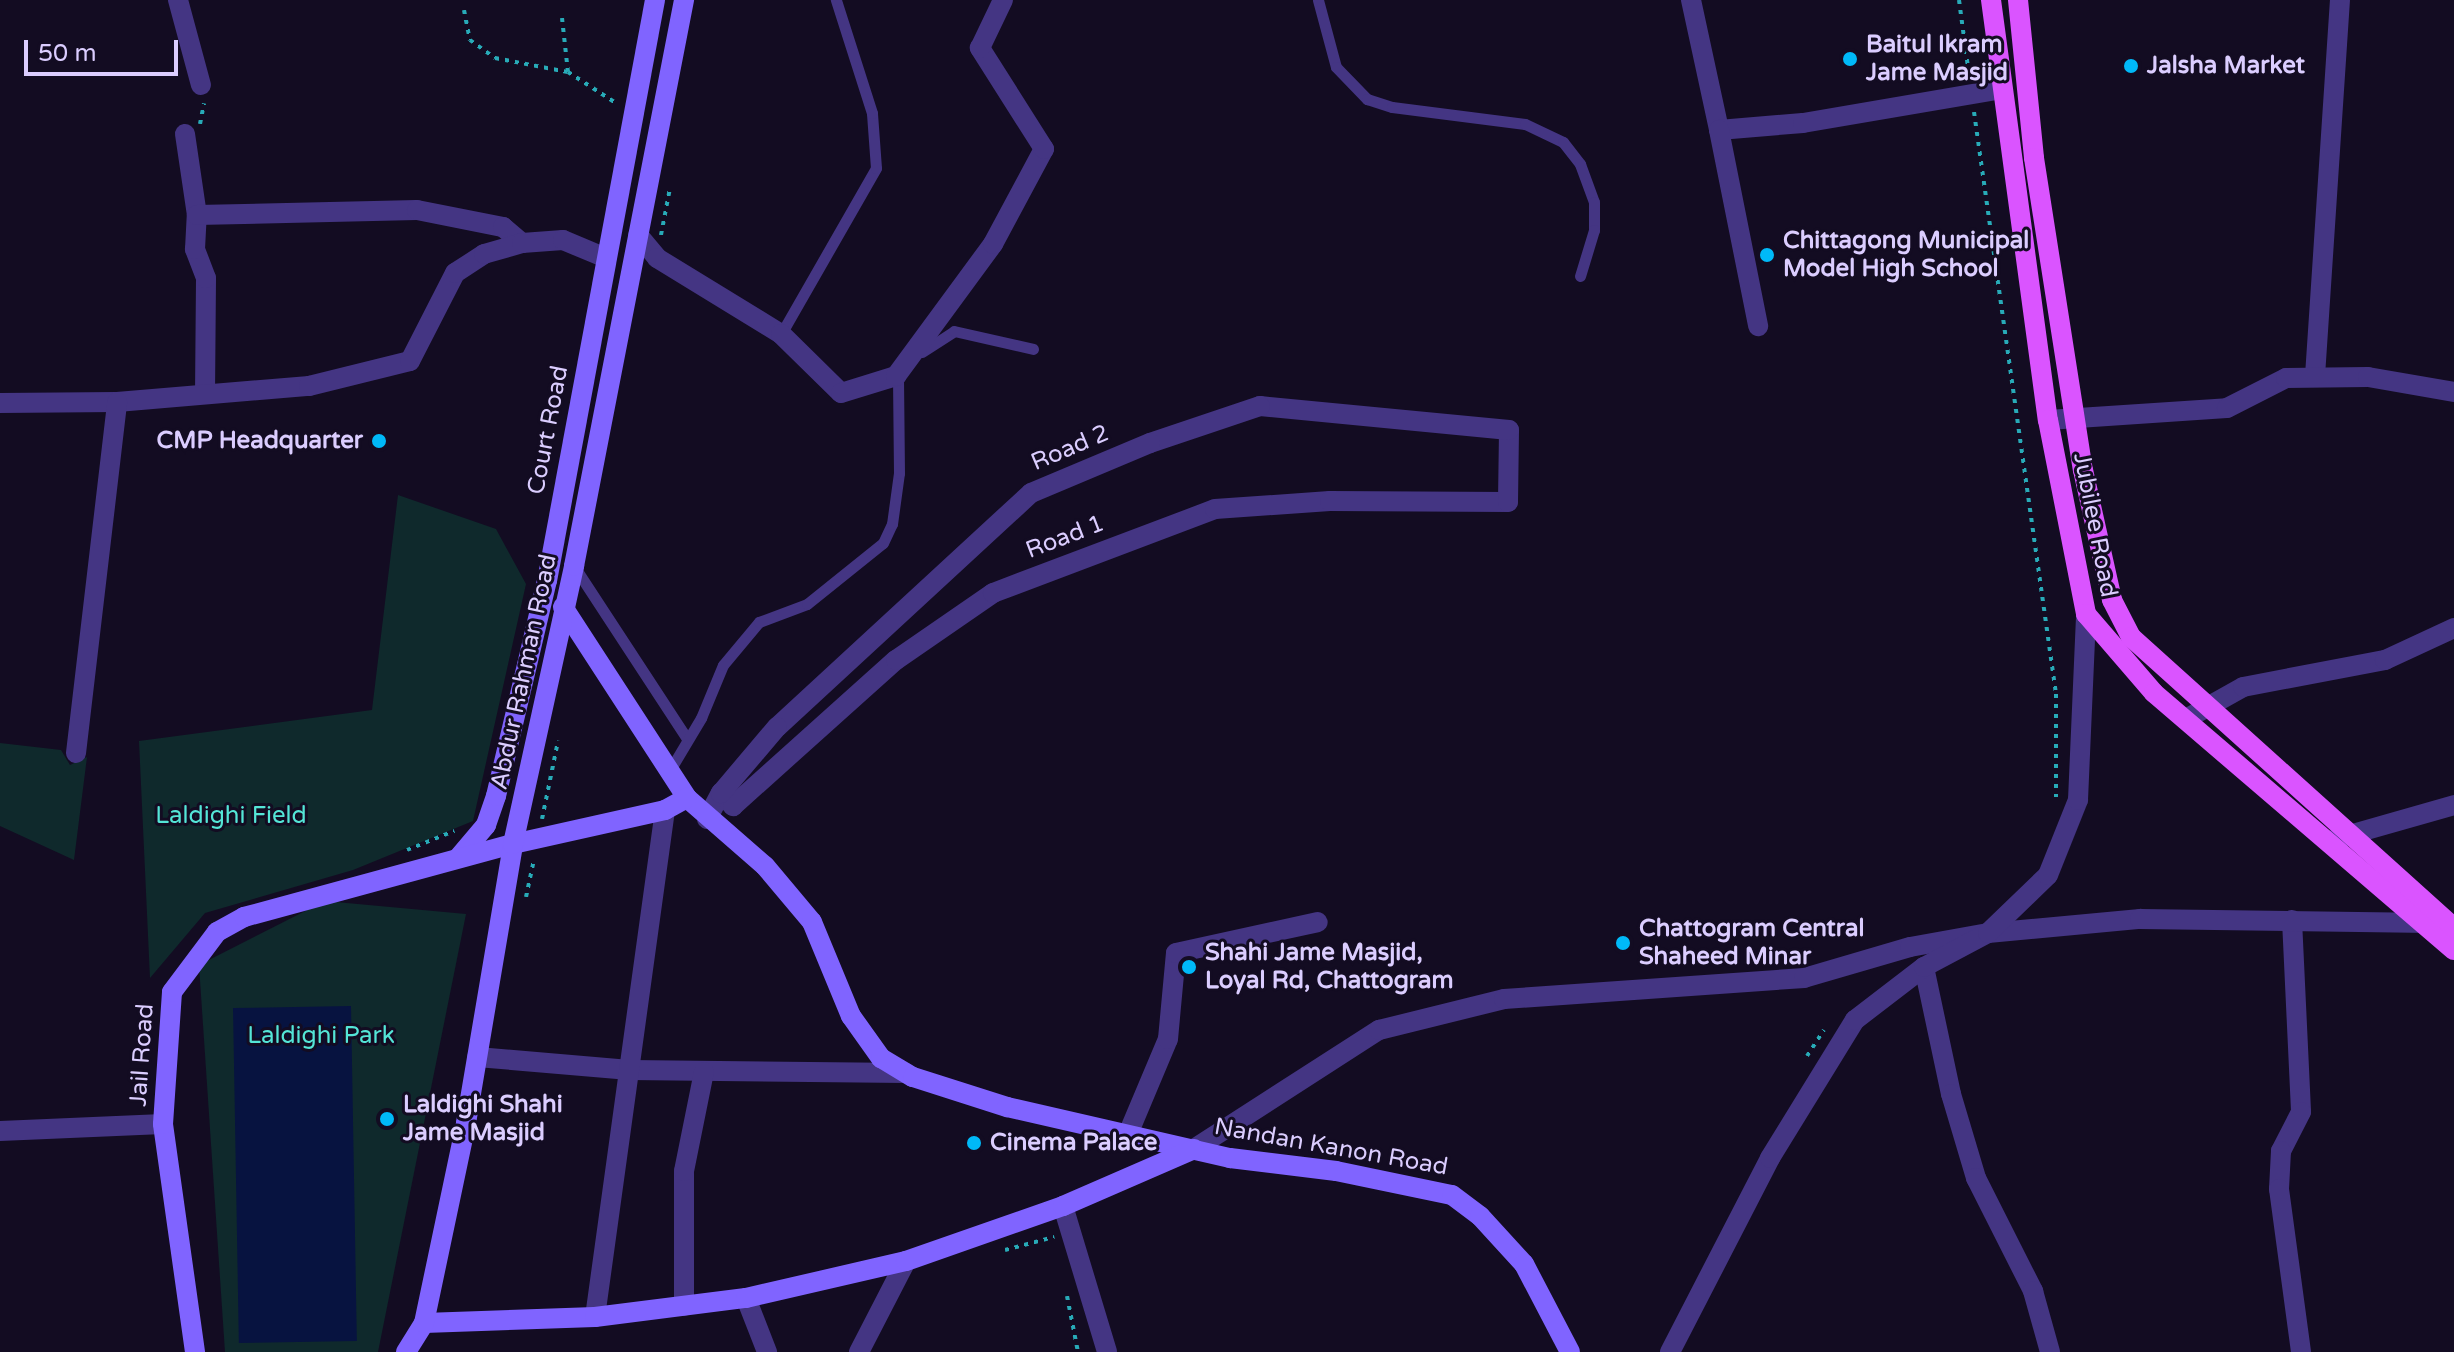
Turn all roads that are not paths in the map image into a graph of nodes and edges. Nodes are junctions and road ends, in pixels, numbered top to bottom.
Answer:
1 (178, 0) edge
2 (655, 0) edge
3 (684, 0) edge
4 (836, 0) edge
5 (1003, 0) edge
6 (1318, 0) edge
7 (1691, 0) edge
8 (1991, 0) edge
9 (2018, 0) edge
10 (2340, 0) edge
11 (201, 85) road end
12 (2001, 89) junction
13 (1719, 130) junction
14 (185, 134) road end
15 (197, 215) junction
16 (638, 235) junction
17 (522, 243) junction
18 (606, 258) junction
19 (1580, 276) dead end
20 (1758, 326) dead end
21 (781, 334) junction
22 (1033, 349) dead end
23 (896, 376) junction
24 (2315, 376) junction
25 (2454, 392) edge
26 (205, 394) junction
27 (117, 402) junction
28 (0, 403) edge
29 (2075, 417) junction
30 (2048, 420) junction
31 (1507, 474) joint
32 (574, 566) junction
33 (563, 607) junction
34 (2086, 614) junction
35 (2454, 628) edge
36 (2204, 705) junction
37 (2186, 719) junction
38 (687, 739) junction
39 (76, 753) dead end
40 (674, 765) junction
41 (721, 793) junction
42 (687, 798) junction
43 (2454, 805) edge
44 (665, 810) junction
45 (707, 819) junction
46 (2347, 834) junction
47 (2327, 842) junction
48 (513, 844) junction
49 (459, 857) junction
50 (2292, 920) junction
51 (1318, 922) dead end
52 (2425, 922) junction
53 (2454, 928) edge
54 (1988, 933) junction
55 (2454, 950) edge
56 (1924, 967) junction
57 (477, 1057) junction
58 (629, 1070) junction
59 (704, 1072) junction
60 (906, 1073) junction
61 (155, 1124) junction
62 (0, 1131) edge
63 (1128, 1134) junction
64 (1194, 1149) junction
65 (1063, 1206) junction
66 (906, 1261) junction
67 (746, 1298) junction
68 (684, 1306) junction
69 (595, 1317) junction
70 (424, 1323) junction
71 (195, 1352) edge
72 (406, 1352) edge
73 (767, 1352) edge
74 (859, 1352) edge
75 (1107, 1352) edge
76 (1570, 1352) edge
77 (1670, 1352) edge
78 (2050, 1352) edge
79 (2301, 1352) edge

1 - 11 street
2 - 18 main road, Court Road
3 - 16 main road, Abdur Rahman Road
4 - 21 lane
5 - 23 street
6 - 19 lane
7 - 13 street
8 - 12 main road, Jubilee Road
9 - 29 main road
10 - 24 street
12 - 13 street
12 - 30 main road, Jubilee Road
13 - 20 street
14 - 15 street
15 - 17 street
15 - 26 street
16 - 21 street
16 - 32 main road, Abdur Rahman Road
17 - 18 street
17 - 26 street
18 - 49 main road, Court Road
21 - 23 street
22 - 23 lane
23 - 38 lane
24 - 25 street
24 - 29 street
26 - 27 street
27 - 28 street
27 - 39 street
29 - 30 street
29 - 36 main road
30 - 34 main road, Jubilee Road
31 - 41 street, Road 1
31 - 41 street, Road 2
32 - 33 main road, Abdur Rahman Road
32 - 38 lane
33 - 40 main road, Nandan Kanon Road
33 - 48 main road, Abdur Rahman Road
34 - 37 main road, Jubilee Road
34 - 54 street
35 - 36 street
36 - 37 street
36 - 46 main road
37 - 47 main road, Jubilee Road
38 - 40 lane
40 - 42 main road, Nandan Kanon Road
41 - 45 street
42 - 44 main road, Jail Road
42 - 45 main road, Nandan Kanon Road
43 - 46 street
44 - 48 main road, Jail Road
44 - 58 street
45 - 60 main road, Nandan Kanon Road
46 - 47 street
46 - 53 main road
47 - 52 main road, Jubilee Road
48 - 49 main road, Jail Road
48 - 57 main road, Abdur Rahman Road
49 - 61 main road, Jail Road
50 - 52 street
50 - 54 street
50 - 79 street
51 - 63 street
52 - 53 street
52 - 55 main road, Jubilee Road
54 - 56 street
54 - 64 street
56 - 77 street
56 - 78 street
57 - 58 street
57 - 70 main road, Abdur Rahman Road
58 - 59 street
58 - 69 street
59 - 60 street
59 - 68 street
60 - 63 main road, Nandan Kanon Road
61 - 62 street
61 - 71 main road, Jail Road
63 - 64 main road, Nandan Kanon Road
64 - 65 main road
64 - 76 main road, Nandan Kanon Road
65 - 66 main road
65 - 75 street
66 - 67 main road
66 - 74 street
67 - 68 main road
67 - 73 street
68 - 69 main road
69 - 70 main road
70 - 72 main road, Abdur Rahman Road

